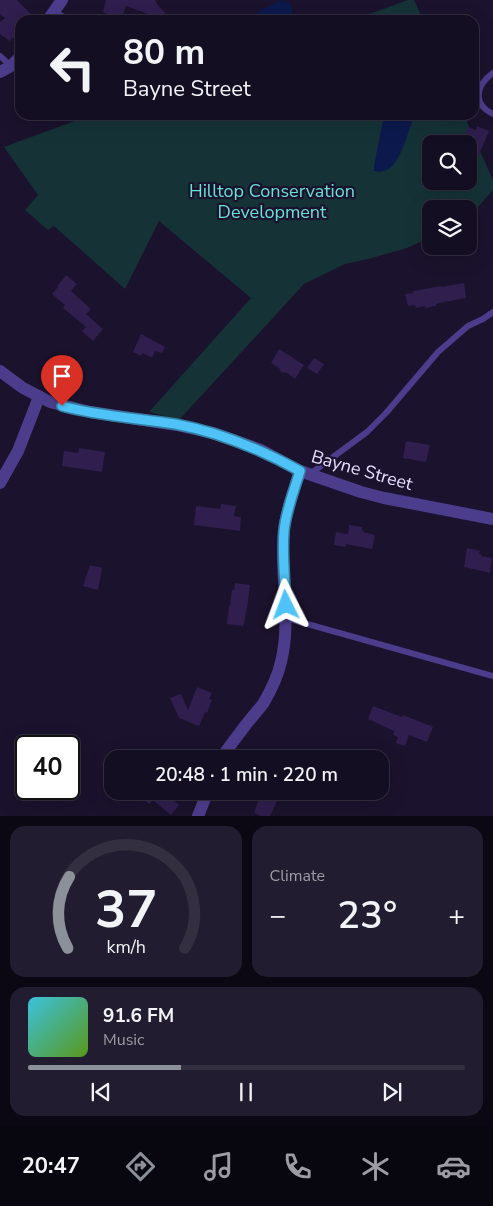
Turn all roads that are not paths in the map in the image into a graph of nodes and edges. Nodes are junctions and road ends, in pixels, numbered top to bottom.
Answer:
1 (62, 0) edge
2 (52, 15) edge
3 (0, 56) edge
4 (15, 61) edge
5 (5, 69) edge
6 (493, 73) edge
7 (479, 90) edge
8 (479, 98) edge
9 (493, 114) edge
10 (493, 312) edge
11 (0, 371) edge
12 (39, 397) junction
13 (305, 473) junction
14 (0, 483) edge
15 (493, 519) edge
16 (286, 618) junction
17 (493, 676) edge
18 (227, 750) edge
19 (204, 800) edge
20 (198, 816) edge

1 - 2 street
3 - 5 lane
4 - 5 street
6 - 7 lane
8 - 9 lane
10 - 13 lane
11 - 12 street, Bayne Street
12 - 13 street, Bayne Street
12 - 14 street
13 - 15 street, Bayne Street
13 - 16 street
16 - 17 lane
16 - 18 street
19 - 20 street

